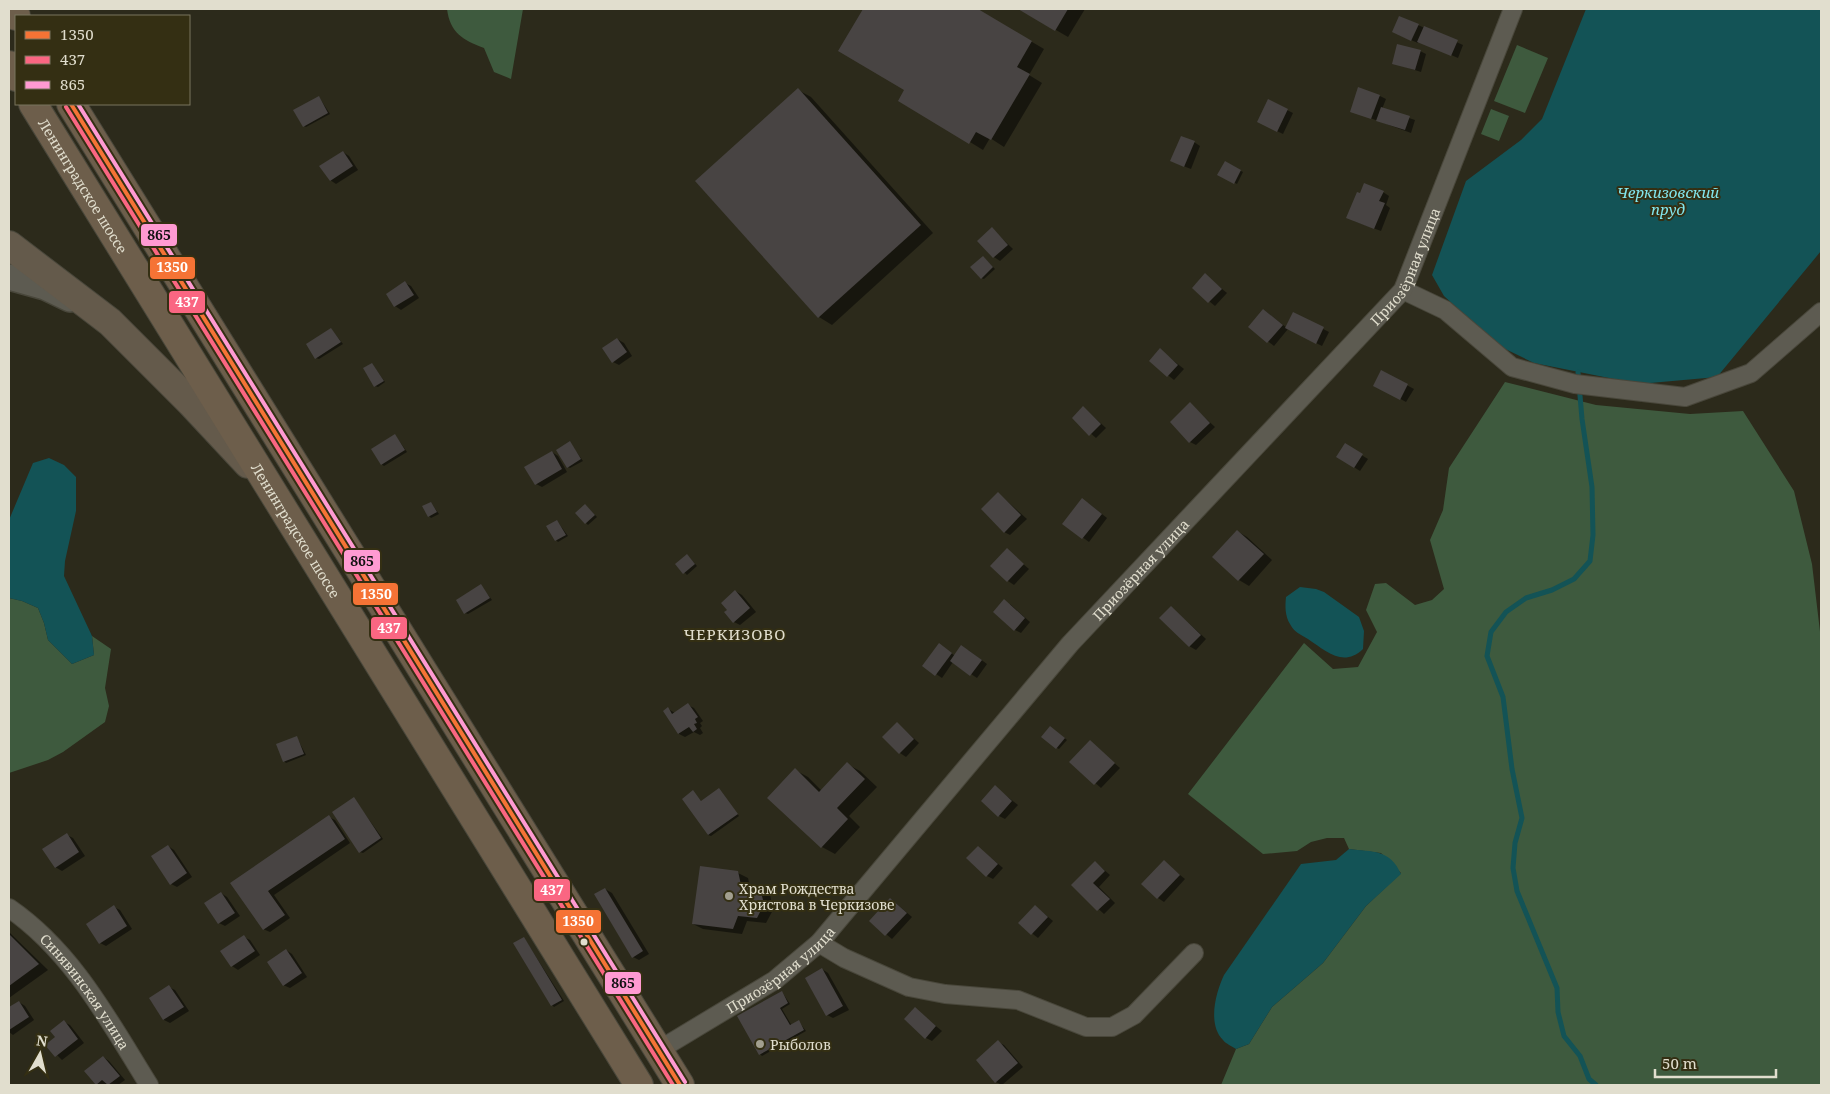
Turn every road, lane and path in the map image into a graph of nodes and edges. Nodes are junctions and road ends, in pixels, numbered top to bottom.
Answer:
1 (1513, 9) edge
2 (34, 105) edge
3 (72, 105) edge
4 (9, 245) edge
5 (9, 277) edge
6 (1403, 290) junction
7 (1821, 312) edge
8 (110, 322) junction
9 (278, 496) junction
10 (9, 908) edge
11 (819, 943) junction
12 (1194, 953) dead end
13 (660, 1050) junction
14 (149, 1085) edge
15 (640, 1085) edge
16 (680, 1085) edge

1 - 6 street, Приозёрная улица
2 - 9 highway, Ленинградское шоссе
3 - 13 highway
4 - 8 main road
5 - 8 street
6 - 7 street
6 - 11 street, Приозёрная улица
8 - 9 main road
9 - 15 highway, Ленинградское шоссе
10 - 14 street, Синявинская улица
11 - 12 street
11 - 13 street, Приозёрная улица
13 - 16 highway

